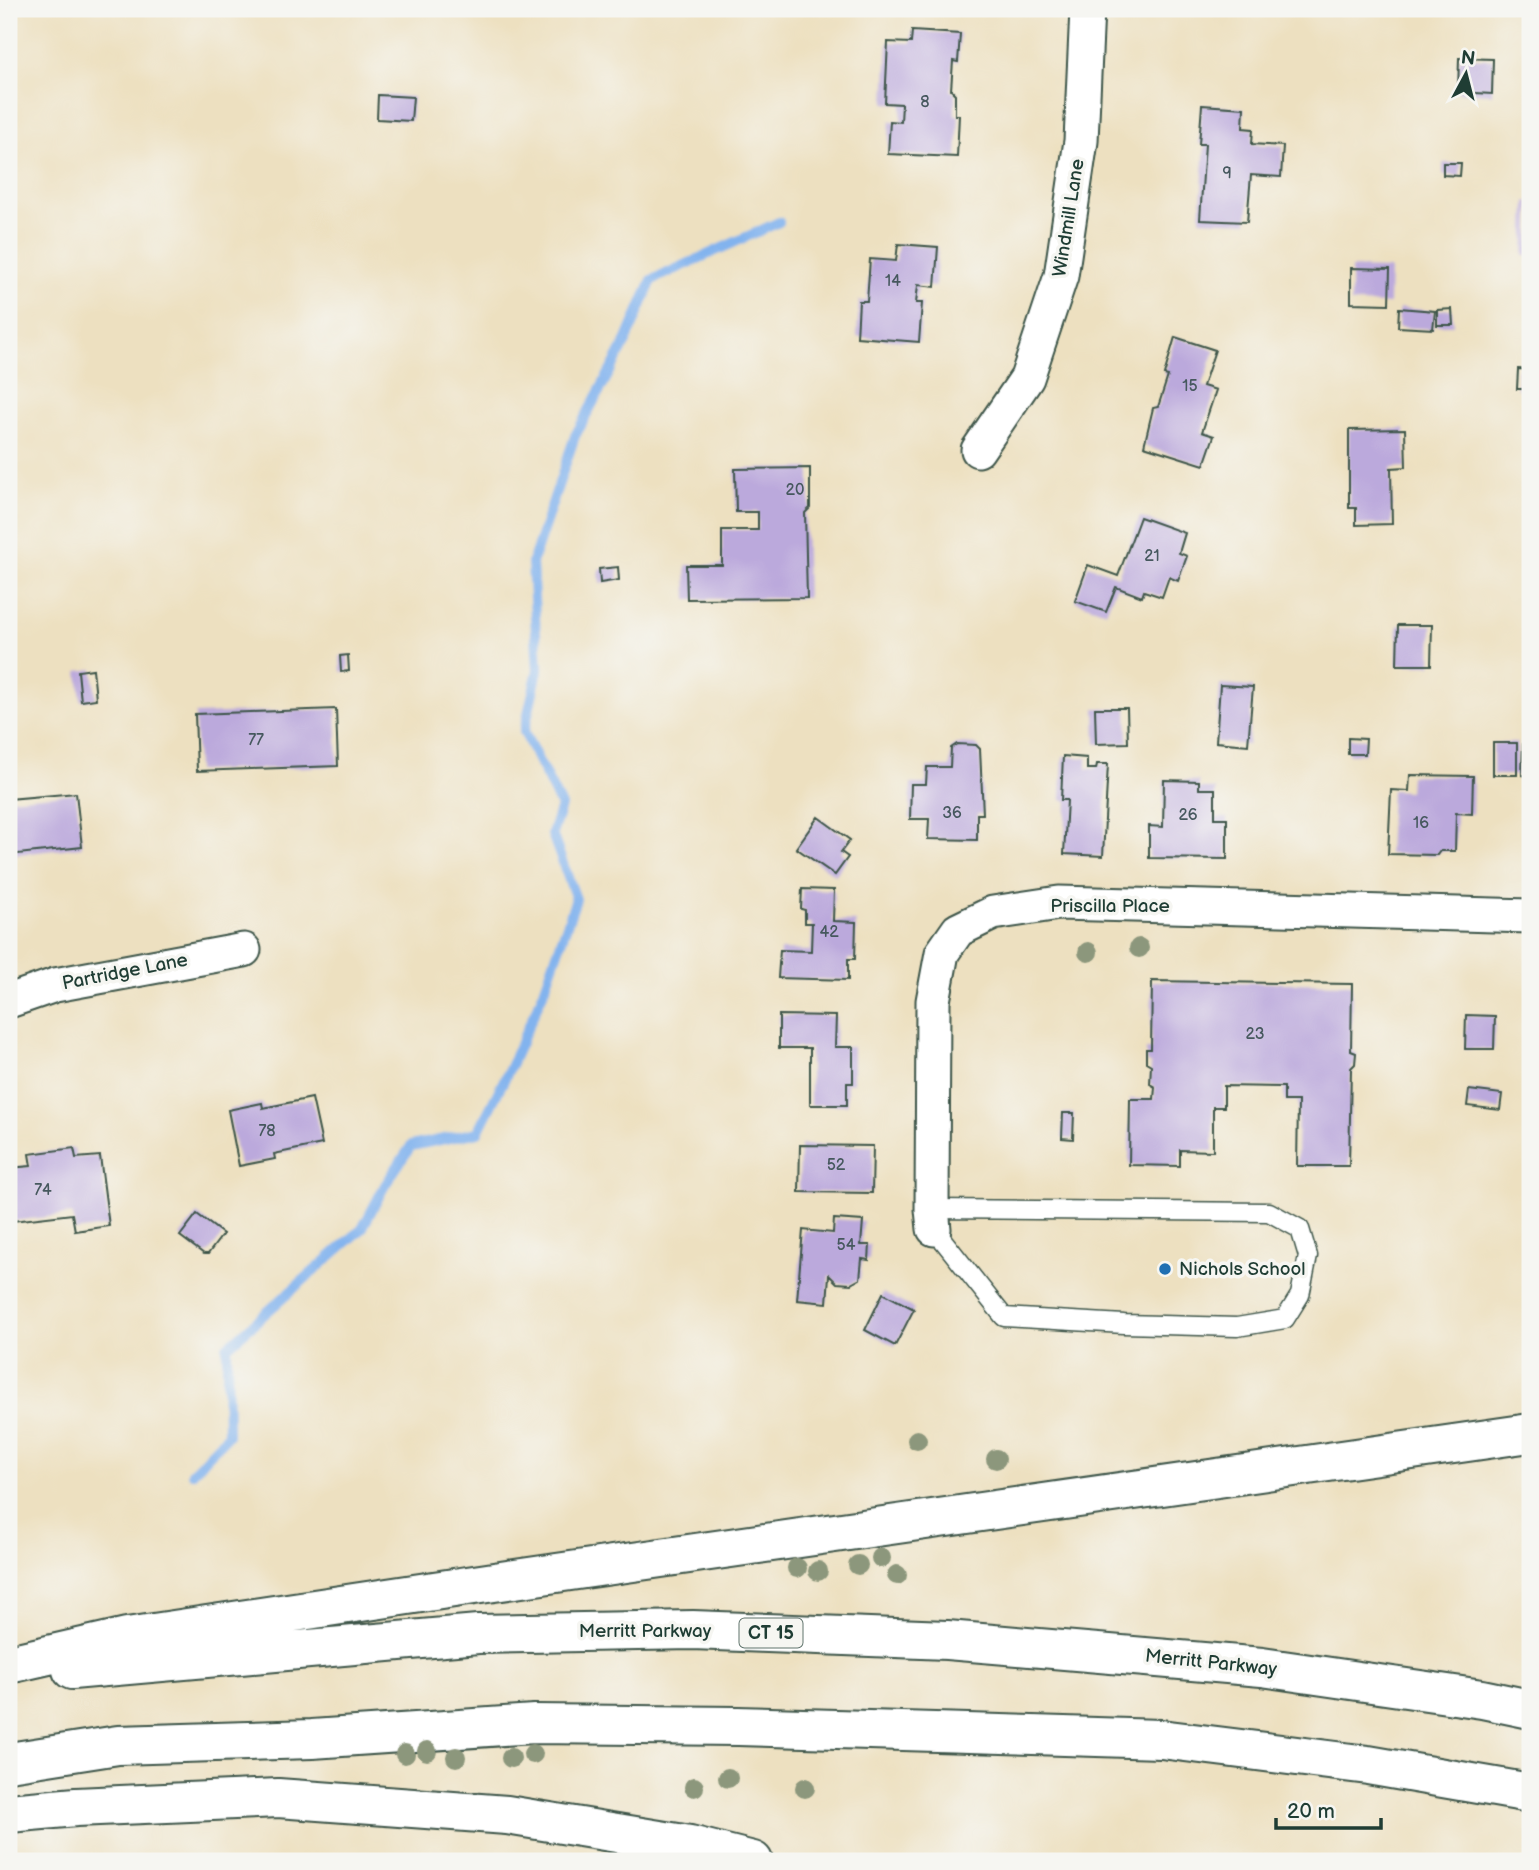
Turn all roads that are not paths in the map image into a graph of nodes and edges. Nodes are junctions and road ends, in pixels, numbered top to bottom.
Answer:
1 (1087, 9) edge
2 (978, 450) dead end
3 (1530, 916) edge
4 (244, 950) dead end
5 (9, 1001) edge
6 (933, 1219) junction
7 (1530, 1433) edge
8 (9, 1664) edge
9 (9, 1676) edge
10 (1530, 1709) edge
11 (9, 1762) edge
12 (1530, 1793) edge
13 (9, 1813) edge
14 (753, 1861) edge

1 - 2 street, Windmill Lane
3 - 6 street, Priscilla Place
4 - 5 street, Partridge Lane
6 - 6 lane
7 - 8 highway
9 - 10 highway, Merritt Parkway / CT 15
11 - 12 highway
13 - 14 highway

